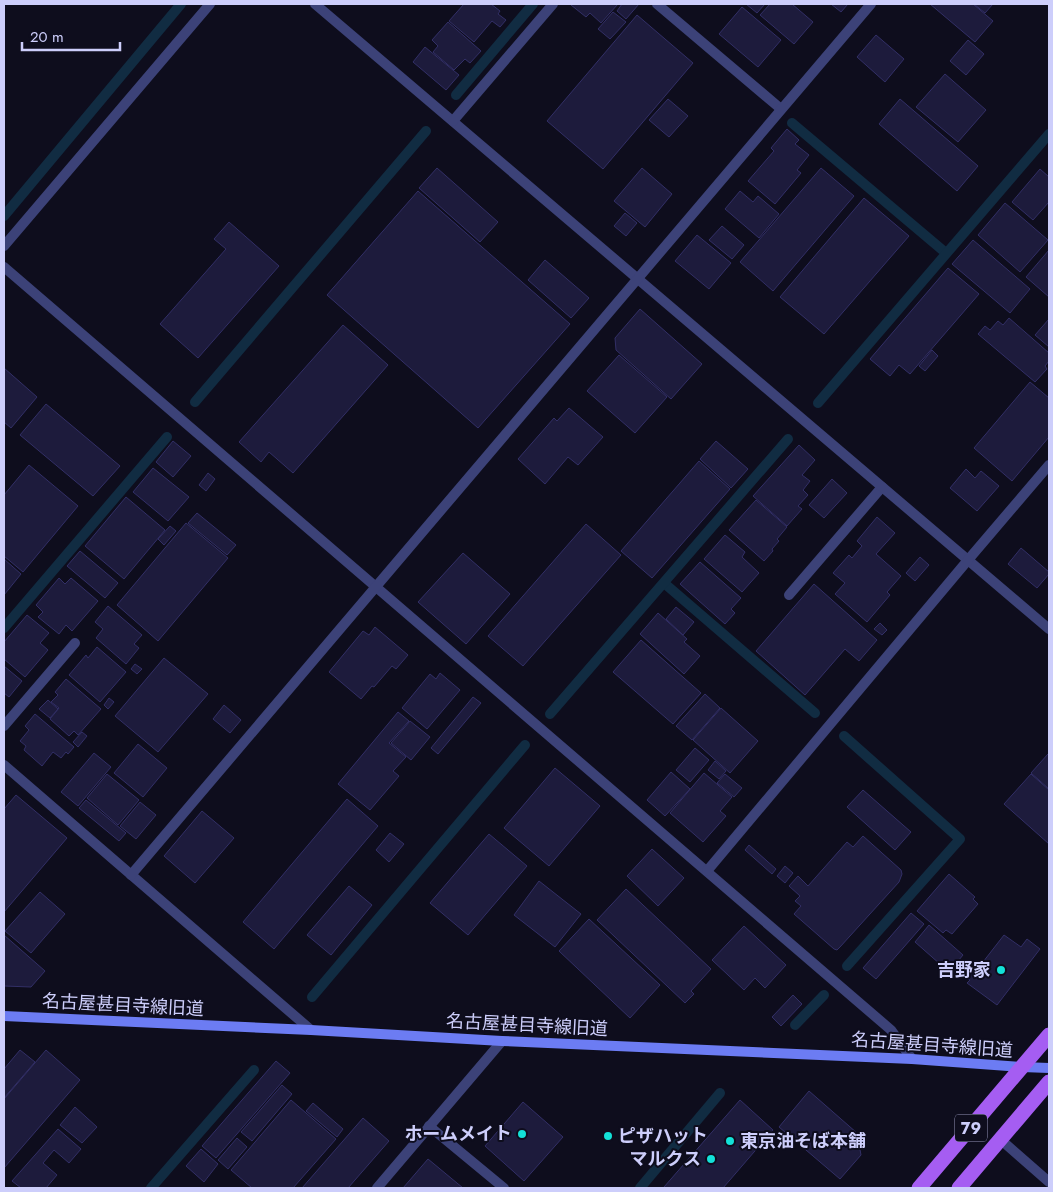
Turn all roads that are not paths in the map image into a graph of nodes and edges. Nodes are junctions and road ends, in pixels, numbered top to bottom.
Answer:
1 (210, 4) edge
2 (315, 4) edge
3 (553, 4) edge
4 (657, 4) edge
5 (871, 4) edge
6 (781, 109) junction
7 (453, 121) junction
8 (4, 246) edge
9 (4, 268) edge
10 (638, 279) junction
11 (1049, 465) edge
12 (882, 487) junction
13 (968, 560) junction
14 (376, 587) junction
15 (789, 595) dead end
16 (1049, 628) edge
17 (75, 643) dead end
18 (4, 726) edge
19 (4, 765) edge
20 (707, 871) junction
21 (131, 875) junction
22 (4, 1016) edge
23 (311, 1030) junction
24 (1049, 1035) edge
25 (502, 1041) junction
26 (912, 1059) junction
27 (1022, 1067) junction
28 (1049, 1068) edge
29 (1049, 1082) edge
30 (429, 1126) junction
31 (1000, 1138) junction
32 (1049, 1182) edge
33 (377, 1188) edge
34 (504, 1188) edge
35 (919, 1188) edge
36 (959, 1188) edge

1 - 8 street
2 - 7 street
3 - 7 street
4 - 6 street
5 - 6 street
6 - 10 street
7 - 10 street
9 - 14 street
10 - 12 street
10 - 14 street
11 - 13 street
12 - 13 street
12 - 15 street
13 - 16 street
13 - 20 street
14 - 20 street
14 - 21 street
17 - 18 street
19 - 21 street
20 - 26 street
21 - 23 street
22 - 23 street, 名古屋甚目寺線旧道
23 - 25 street, 名古屋甚目寺線旧道
24 - 27 main road, 79
25 - 26 street, 名古屋甚目寺線旧道
25 - 30 street
26 - 27 street, 名古屋甚目寺線旧道
27 - 28 street, 名古屋甚目寺線旧道
27 - 35 main road, 79
29 - 31 main road, 79
30 - 33 street
30 - 34 street
31 - 32 street
31 - 36 main road, 79

